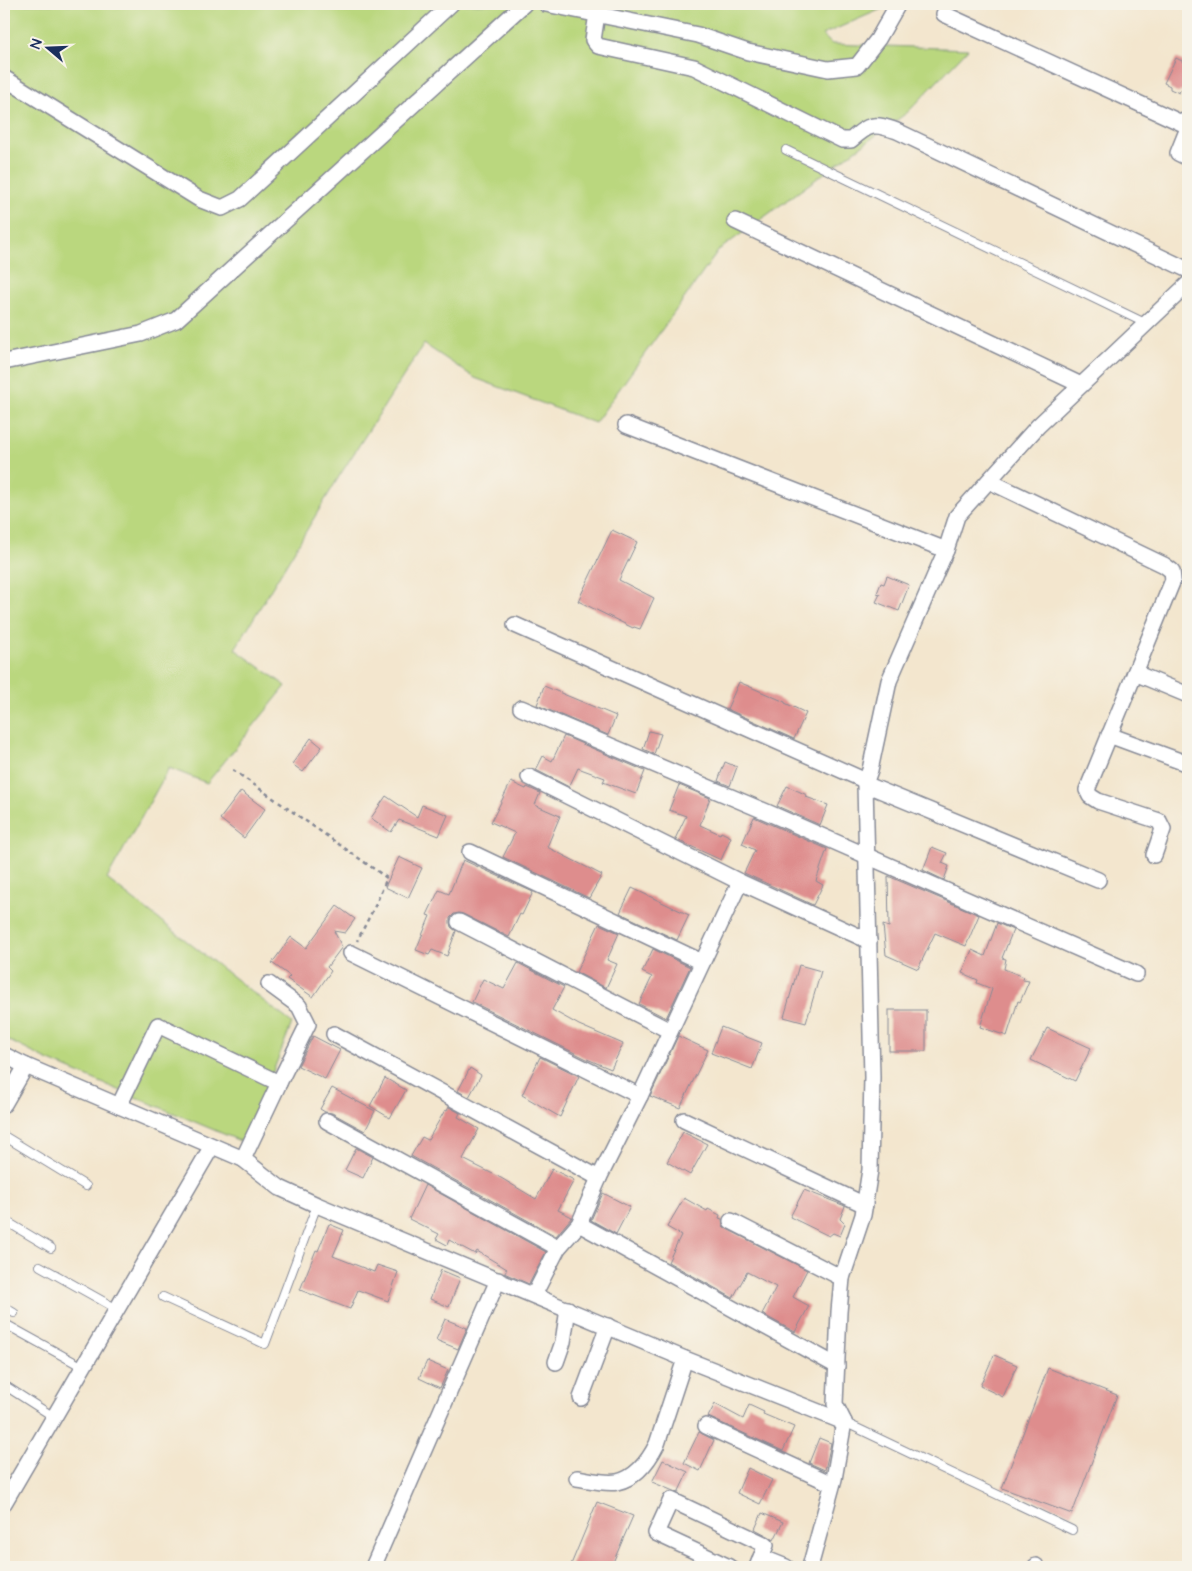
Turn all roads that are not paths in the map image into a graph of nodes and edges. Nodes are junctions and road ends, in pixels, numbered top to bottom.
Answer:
1 (452, 4) edge
2 (524, 4) edge
3 (546, 4) edge
4 (898, 4) edge
5 (597, 14) junction
6 (944, 14) dead end
7 (4, 78) edge
8 (1188, 127) edge
9 (786, 150) dead end
10 (1188, 158) edge
11 (735, 221) dead end
12 (1188, 270) edge
13 (1188, 284) edge
14 (1146, 323) junction
15 (4, 362) edge
16 (1081, 385) junction
17 (626, 425) dead end
18 (989, 481) junction
19 (946, 550) junction
20 (515, 625) dead end
21 (1135, 673) junction
22 (1188, 694) edge
23 (521, 708) dead end
24 (1109, 735) junction
25 (1188, 764) edge
26 (529, 777) dead end
27 (866, 783) junction
28 (470, 852) dead end
29 (1154, 855) dead end
30 (867, 856) junction
31 (1098, 880) dead end
32 (740, 882) junction
33 (459, 922) dead end
34 (869, 941) junction
35 (350, 953) road end
36 (702, 962) junction
37 (1136, 974) dead end
38 (269, 984) dead end
39 (670, 1031) junction
40 (334, 1034) dead end
41 (4, 1055) edge
42 (26, 1066) junction
43 (279, 1083) junction
44 (640, 1096) junction
45 (4, 1104) edge
46 (119, 1106) junction
47 (684, 1120) dead end
48 (327, 1121) dead end
49 (4, 1136) edge
50 (212, 1146) junction
51 (243, 1159) junction
52 (599, 1178) junction
53 (86, 1186) dead end
54 (317, 1205) junction
55 (865, 1205) junction
56 (4, 1220) edge
57 (731, 1221) dead end
58 (579, 1224) junction
59 (51, 1248) dead end
60 (558, 1248) junction
61 (40, 1266) dead end
62 (842, 1278) junction
63 (498, 1280) junction
64 (534, 1295) junction
65 (163, 1297) dead end
66 (4, 1307) edge
67 (117, 1309) junction
68 (568, 1309) junction
69 (14, 1313) dead end
70 (7, 1324) dead end
71 (608, 1326) junction
72 (685, 1359) junction
73 (556, 1362) dead end
74 (837, 1366) junction
75 (83, 1367) junction
76 (4, 1385) edge
77 (581, 1398) dead end
78 (54, 1417) junction
79 (844, 1422) junction
80 (706, 1426) dead end
81 (577, 1478) dead end
82 (8, 1484) edge
83 (832, 1484) junction
84 (4, 1503) edge
85 (1072, 1530) dead end
86 (759, 1562) edge
87 (373, 1567) edge
88 (729, 1567) edge
89 (786, 1567) edge
90 (810, 1567) edge

1 - 7 street
2 - 15 street
3 - 5 street
4 - 5 street
5 - 12 street
6 - 8 street
8 - 10 street
9 - 14 lane
11 - 16 street
13 - 14 street
14 - 16 street
16 - 18 street
17 - 19 street
18 - 19 street
18 - 21 street
19 - 27 street
20 - 27 street
21 - 22 street
21 - 24 street
23 - 30 street
24 - 25 street
24 - 29 street
26 - 32 street
27 - 30 street
27 - 31 street
28 - 36 street
30 - 34 street
30 - 37 street
32 - 34 street
32 - 36 street
33 - 39 street
34 - 55 street
35 - 44 street
36 - 39 street
38 - 43 street
39 - 44 street
40 - 52 street
41 - 42 street
42 - 45 street
42 - 46 street
43 - 46 street
43 - 51 street
44 - 52 street
46 - 50 street
47 - 55 street
48 - 60 street
49 - 53 lane
50 - 51 street
50 - 67 street
51 - 54 street
52 - 58 street
54 - 63 street
54 - 65 lane
55 - 62 street
56 - 59 lane
57 - 62 street
58 - 60 street
58 - 74 street
60 - 64 street
61 - 67 lane
62 - 74 street
63 - 64 street
63 - 87 street
64 - 68 street
66 - 69 lane
67 - 75 street
68 - 71 street
68 - 73 street
70 - 75 lane
71 - 72 street
71 - 77 street
72 - 79 street
72 - 81 street
74 - 79 street
75 - 78 street
76 - 78 lane
78 - 82 street
79 - 83 street
79 - 85 lane
80 - 83 street
82 - 84 street
83 - 90 street
86 - 88 street
86 - 89 street

